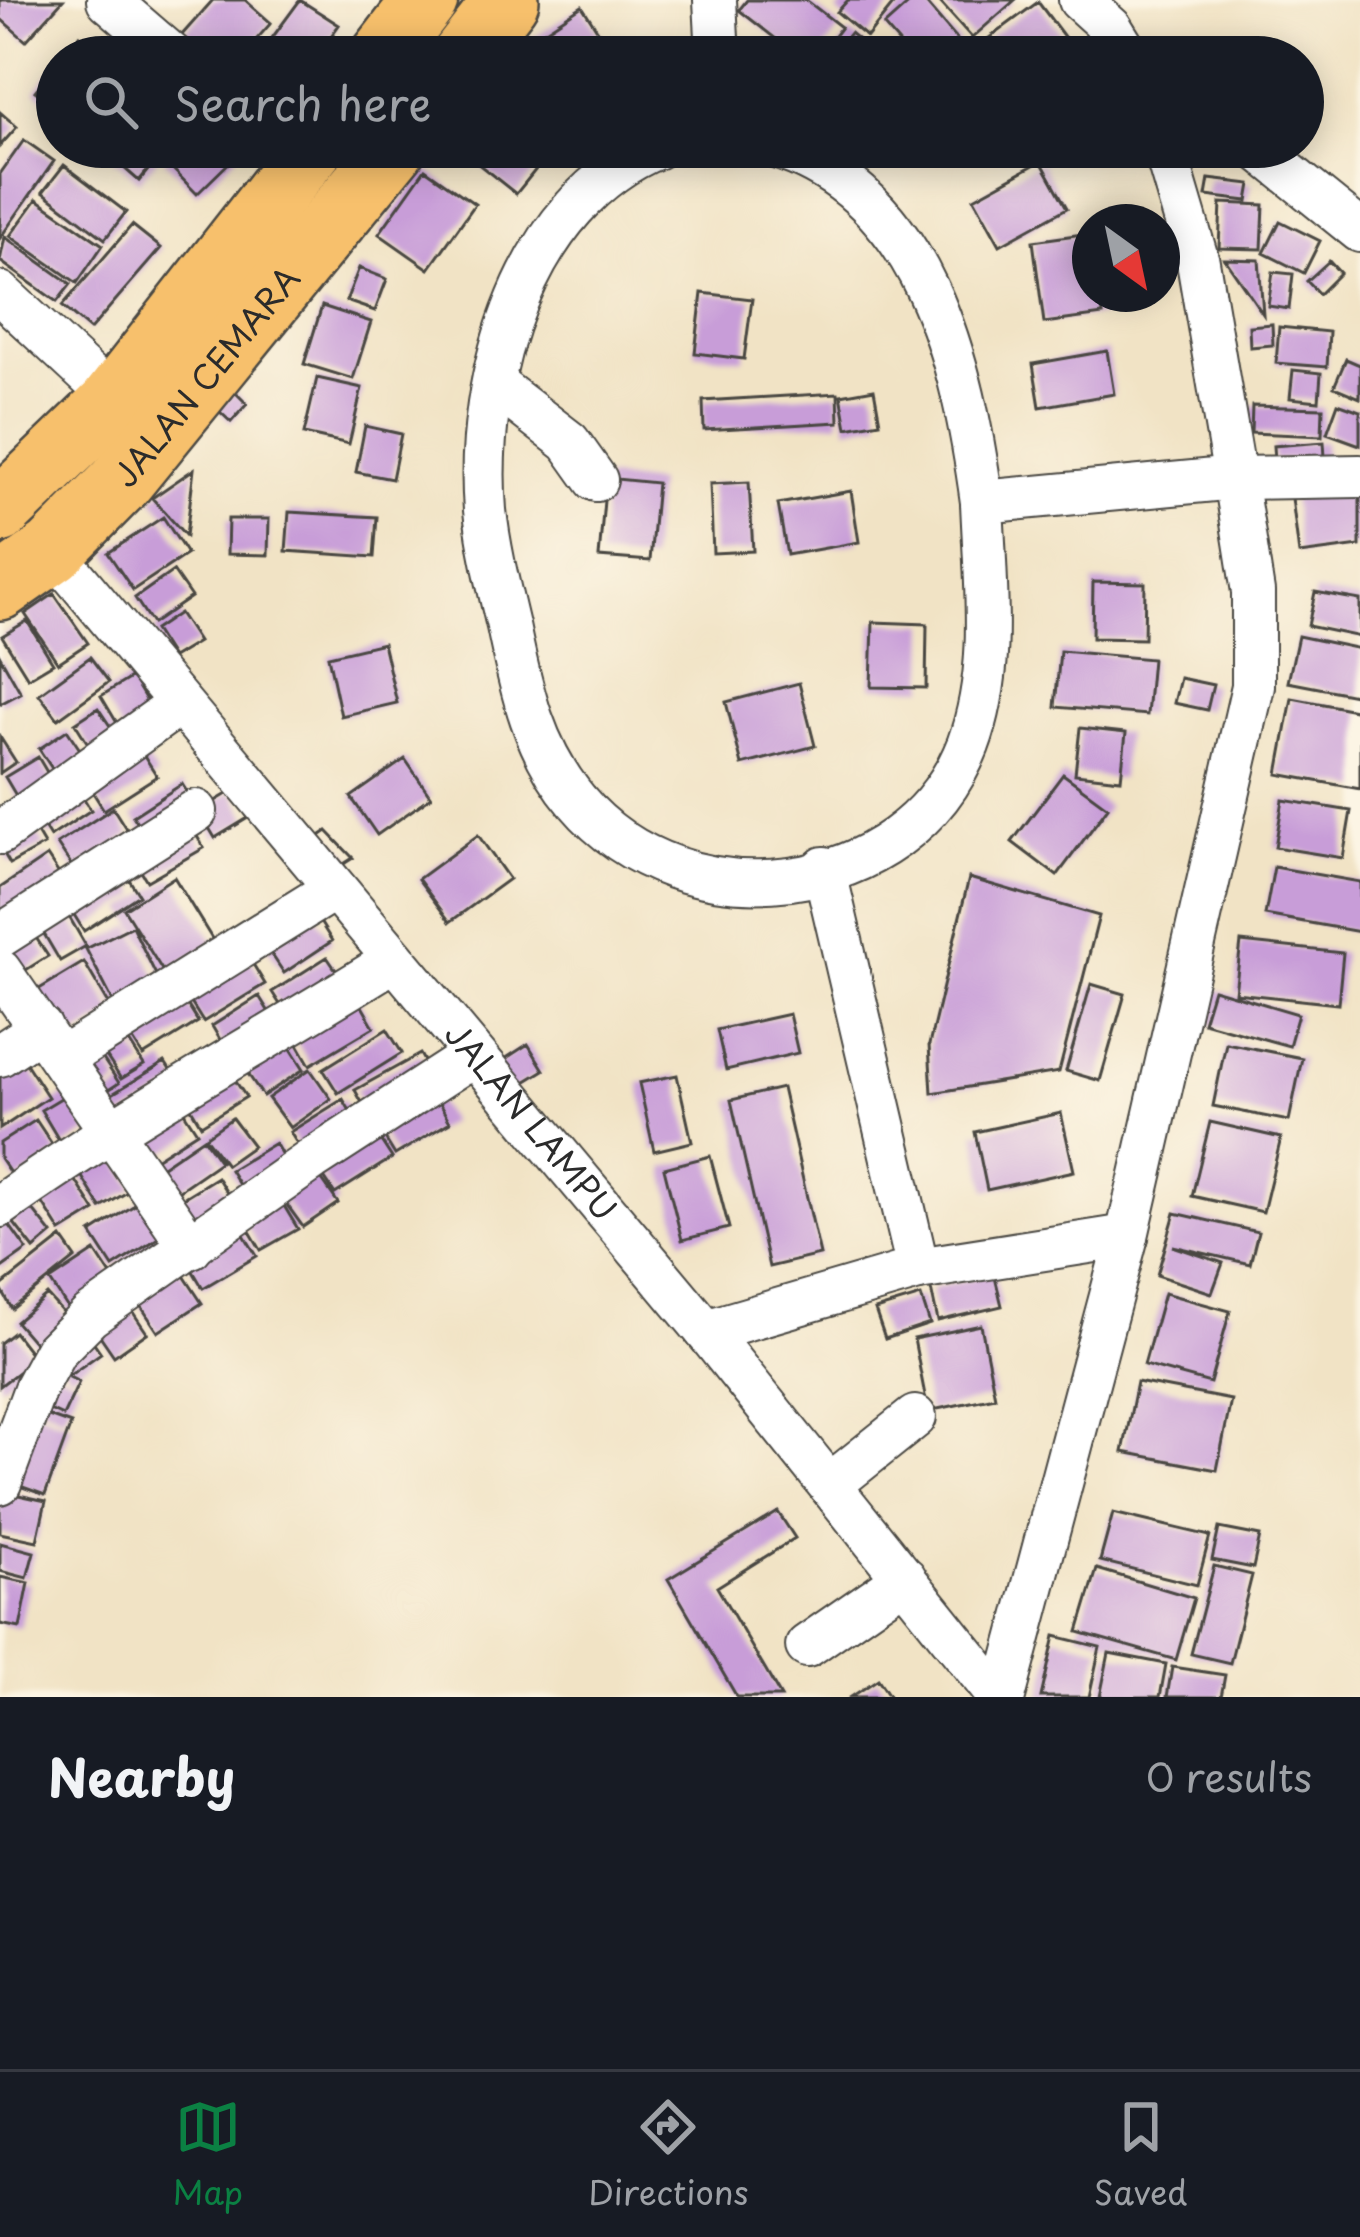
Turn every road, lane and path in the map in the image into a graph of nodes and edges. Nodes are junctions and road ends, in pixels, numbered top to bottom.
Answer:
1 (108, 0) edge
2 (400, 0) edge
3 (426, 0) edge
4 (476, 0) edge
5 (507, 0) edge
6 (716, 0) edge
7 (1080, 0) edge
8 (150, 36) edge
9 (373, 36) edge
10 (398, 36) edge
11 (448, 36) edge
12 (479, 36) edge
13 (717, 36) edge
14 (1116, 36) edge
15 (276, 168) edge
16 (278, 168) edge
17 (348, 168) edge
18 (377, 168) edge
19 (621, 168) edge
20 (820, 168) edge
21 (1170, 168) edge
22 (1282, 168) edge
23 (1360, 231) edge
24 (0, 293) edge
25 (97, 383) junction
26 (495, 385) junction
27 (1360, 476) edge
28 (1235, 478) junction
29 (596, 480) dead end
30 (0, 487) edge
31 (982, 502) junction
32 (0, 511) edge
33 (26, 555) edge
34 (0, 588) edge
35 (179, 704) junction
36 (196, 811) dead end
37 (0, 832) edge
38 (824, 868) junction
39 (334, 889) junction
40 (0, 936) edge
41 (394, 960) junction
42 (0, 970) edge
43 (52, 1042) junction
44 (0, 1055) edge
45 (474, 1055) junction
46 (110, 1127) junction
47 (0, 1206) edge
48 (1126, 1236) junction
49 (190, 1247) junction
50 (919, 1269) junction
51 (706, 1331) junction
52 (915, 1417) dead end
53 (0, 1483) edge
54 (831, 1484) junction
55 (905, 1578) junction
56 (807, 1646) dead end
57 (1002, 1697) edge

1 - 8 street
2 - 9 highway
3 - 10 highway
4 - 11 highway
5 - 12 highway
6 - 13 street
7 - 14 street
15 - 25 highway
16 - 32 highway
17 - 33 highway
18 - 33 highway, JALAN CEMARA
19 - 26 street
20 - 31 street
21 - 28 street
22 - 23 street
24 - 25 street
25 - 30 highway
26 - 29 street
26 - 38 street
27 - 28 street
28 - 31 street
28 - 48 street
31 - 38 street
33 - 34 highway, JALAN CEMARA
33 - 35 street, JALAN LAMPU
35 - 37 street
35 - 39 street, JALAN LAMPU
36 - 40 street
38 - 50 street
39 - 41 street, JALAN LAMPU
39 - 43 street
41 - 45 street, JALAN LAMPU
41 - 46 street
42 - 43 street
43 - 44 street
43 - 46 street
45 - 49 street
45 - 51 street, JALAN LAMPU
46 - 47 street
46 - 49 street
48 - 50 street
48 - 57 street
49 - 53 street
50 - 51 street
51 - 54 street, JALAN LAMPU
52 - 54 street
54 - 55 street, JALAN LAMPU
55 - 56 street
55 - 57 street, JALAN LAMPU

